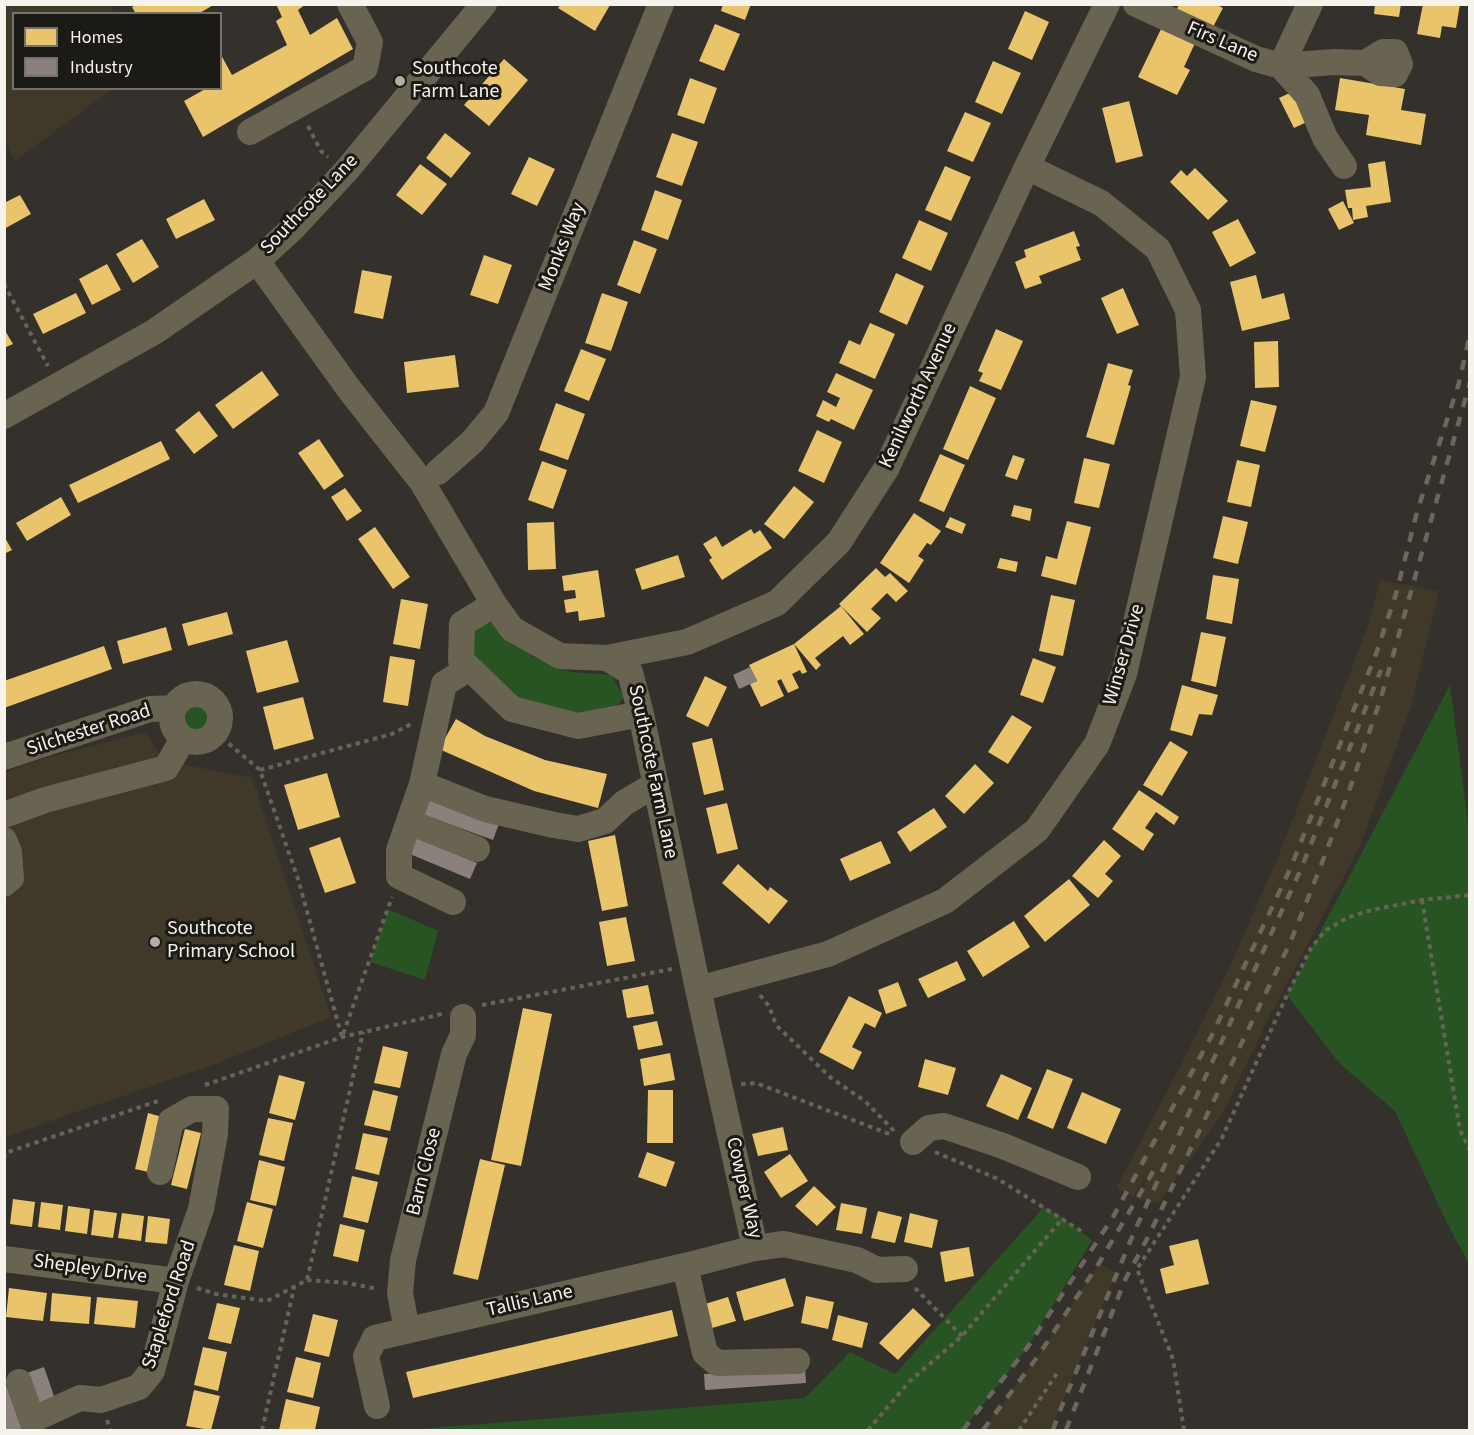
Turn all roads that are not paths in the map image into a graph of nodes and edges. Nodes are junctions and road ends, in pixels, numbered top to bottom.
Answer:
1 (350, 4) edge
2 (484, 4) edge
3 (661, 4) edge
4 (1107, 4) edge
5 (1136, 4) edge
6 (1310, 4) edge
7 (1365, 63) dead end
8 (1281, 66) junction
9 (250, 132) dead end
10 (1344, 166) dead end
11 (1027, 167) junction
12 (257, 261) junction
13 (4, 416) edge
14 (438, 472) dead end
15 (494, 604) junction
16 (607, 658) junction
17 (469, 668) junction
18 (174, 708) junction
19 (641, 714) junction
20 (183, 739) junction
21 (4, 757) edge
22 (422, 784) junction
23 (656, 784) junction
24 (4, 814) edge
25 (409, 822) junction
26 (4, 840) edge
27 (477, 849) dead end
28 (4, 884) edge
29 (453, 902) dead end
30 (695, 977) junction
31 (462, 1012) road end
32 (719, 1086) joint
33 (906, 1140) road end
34 (160, 1172) dead end
35 (1078, 1177) dead end
36 (755, 1248) junction
37 (4, 1258) edge
38 (685, 1266) junction
39 (905, 1269) road end
40 (176, 1281) junction
41 (406, 1330) junction
42 (797, 1361) dead end
43 (19, 1382) dead end
44 (376, 1406) dead end

1 - 9 street
2 - 12 street, Southcote Lane
3 - 14 street, Monks Way
4 - 11 street, Kenilworth Avenue
5 - 8 street, Firs Lane
6 - 8 street, Firs Lane
7 - 8 street
8 - 10 street
11 - 16 street, Kenilworth Avenue
11 - 30 street, Winser Drive
12 - 13 street, Southcote Lane
12 - 15 street
15 - 16 street
15 - 17 street
16 - 19 street, Southcote Farm Lane
17 - 19 street
17 - 22 street
18 - 20 street, Silchester Road
18 - 20 street, Silchester Road
18 - 21 street, Silchester Road
19 - 23 street, Southcote Farm Lane
20 - 24 street
22 - 23 street
22 - 25 street
23 - 30 street, Southcote Farm Lane
25 - 27 street
25 - 29 street
26 - 28 street
30 - 32 street, Southcote Farm Lane
31 - 41 street, Barn Close
32 - 36 street, Cowper Way
33 - 35 street
34 - 40 street, Stapleford Road
36 - 38 street, Tallis Lane
36 - 39 street, Cowper Way
37 - 40 street, Shepley Drive
38 - 41 street, Tallis Lane
38 - 42 street
40 - 43 street, Stapleford Road
41 - 44 street, Tallis Lane

